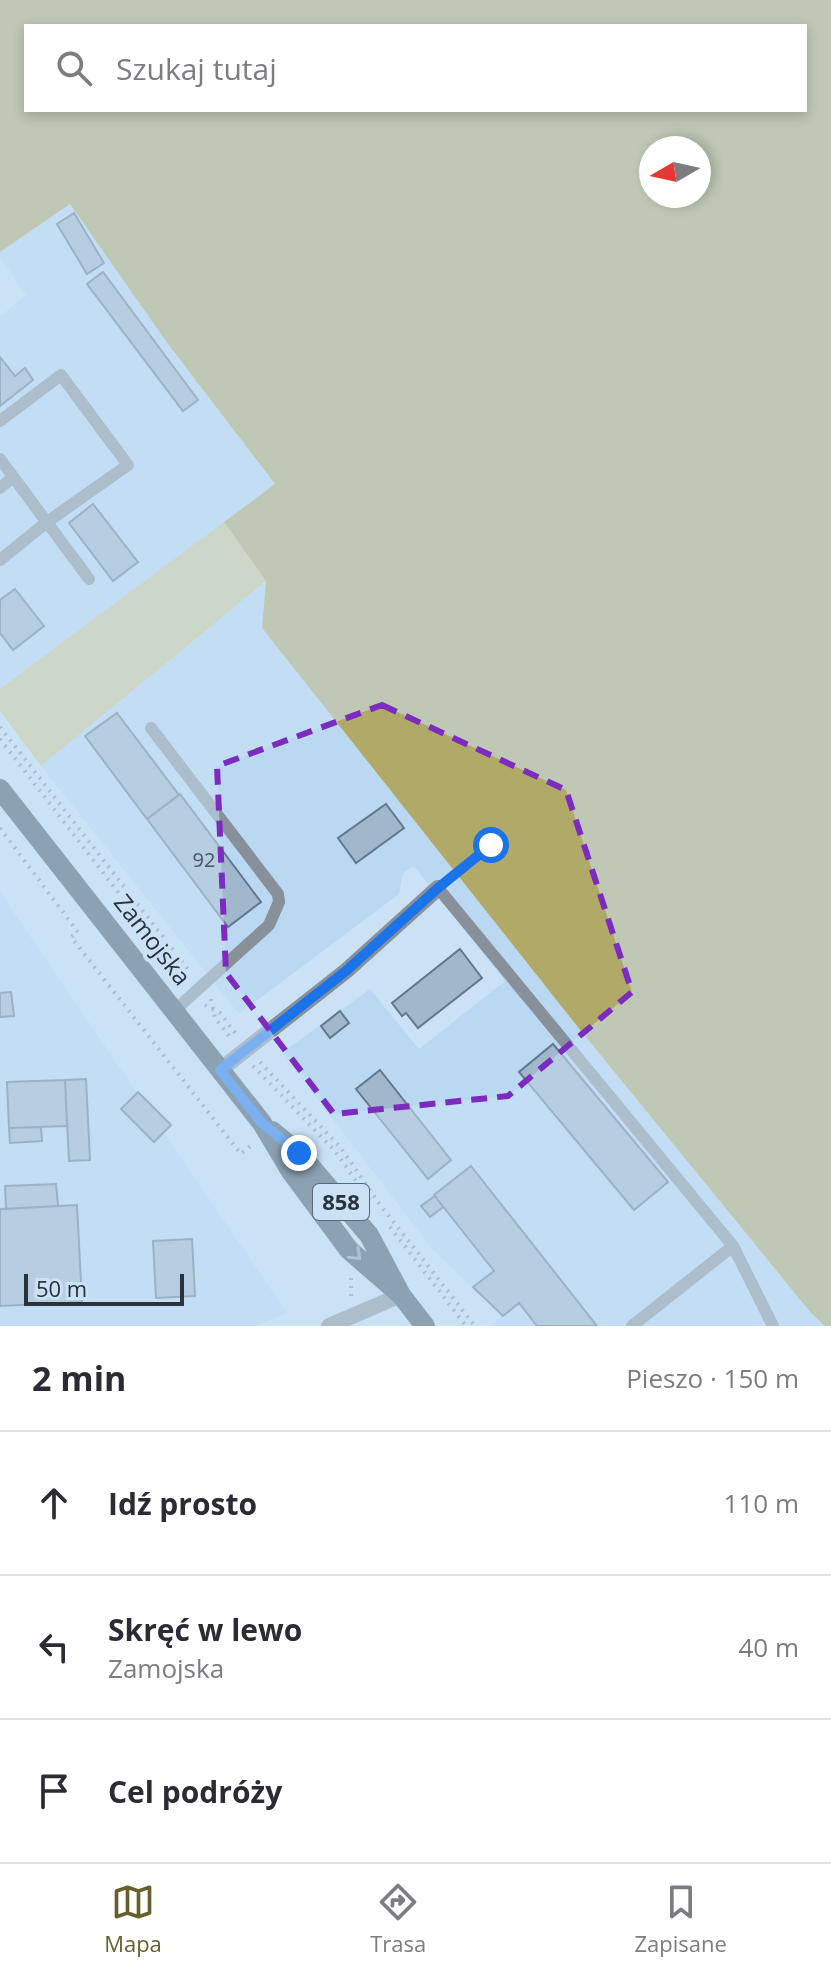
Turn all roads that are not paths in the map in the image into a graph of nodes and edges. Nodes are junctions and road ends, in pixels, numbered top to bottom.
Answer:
1 (0, 421) edge
2 (0, 459) edge
3 (13, 477) junction
4 (0, 488) edge
5 (47, 522) junction
6 (0, 560) edge
7 (89, 579) dead end
8 (151, 728) dead end
9 (0, 789) edge
10 (438, 888) joint
11 (174, 1011) junction
12 (220, 1070) junction
13 (733, 1246) junction
14 (401, 1295) junction
15 (329, 1326) edge
16 (425, 1326) edge
17 (632, 1326) edge
18 (773, 1326) edge

1 - 5 lane
2 - 3 lane
3 - 4 lane
3 - 5 lane
5 - 6 lane
5 - 7 lane
8 - 11 lane
9 - 11 main road, Zamojska / 858
10 - 12 street
10 - 13 lane
11 - 12 main road, Zamojska / 858
12 - 14 main road, Zamojska / 858
13 - 17 lane
13 - 18 lane
14 - 15 street
14 - 16 main road, Zamojska / 858

